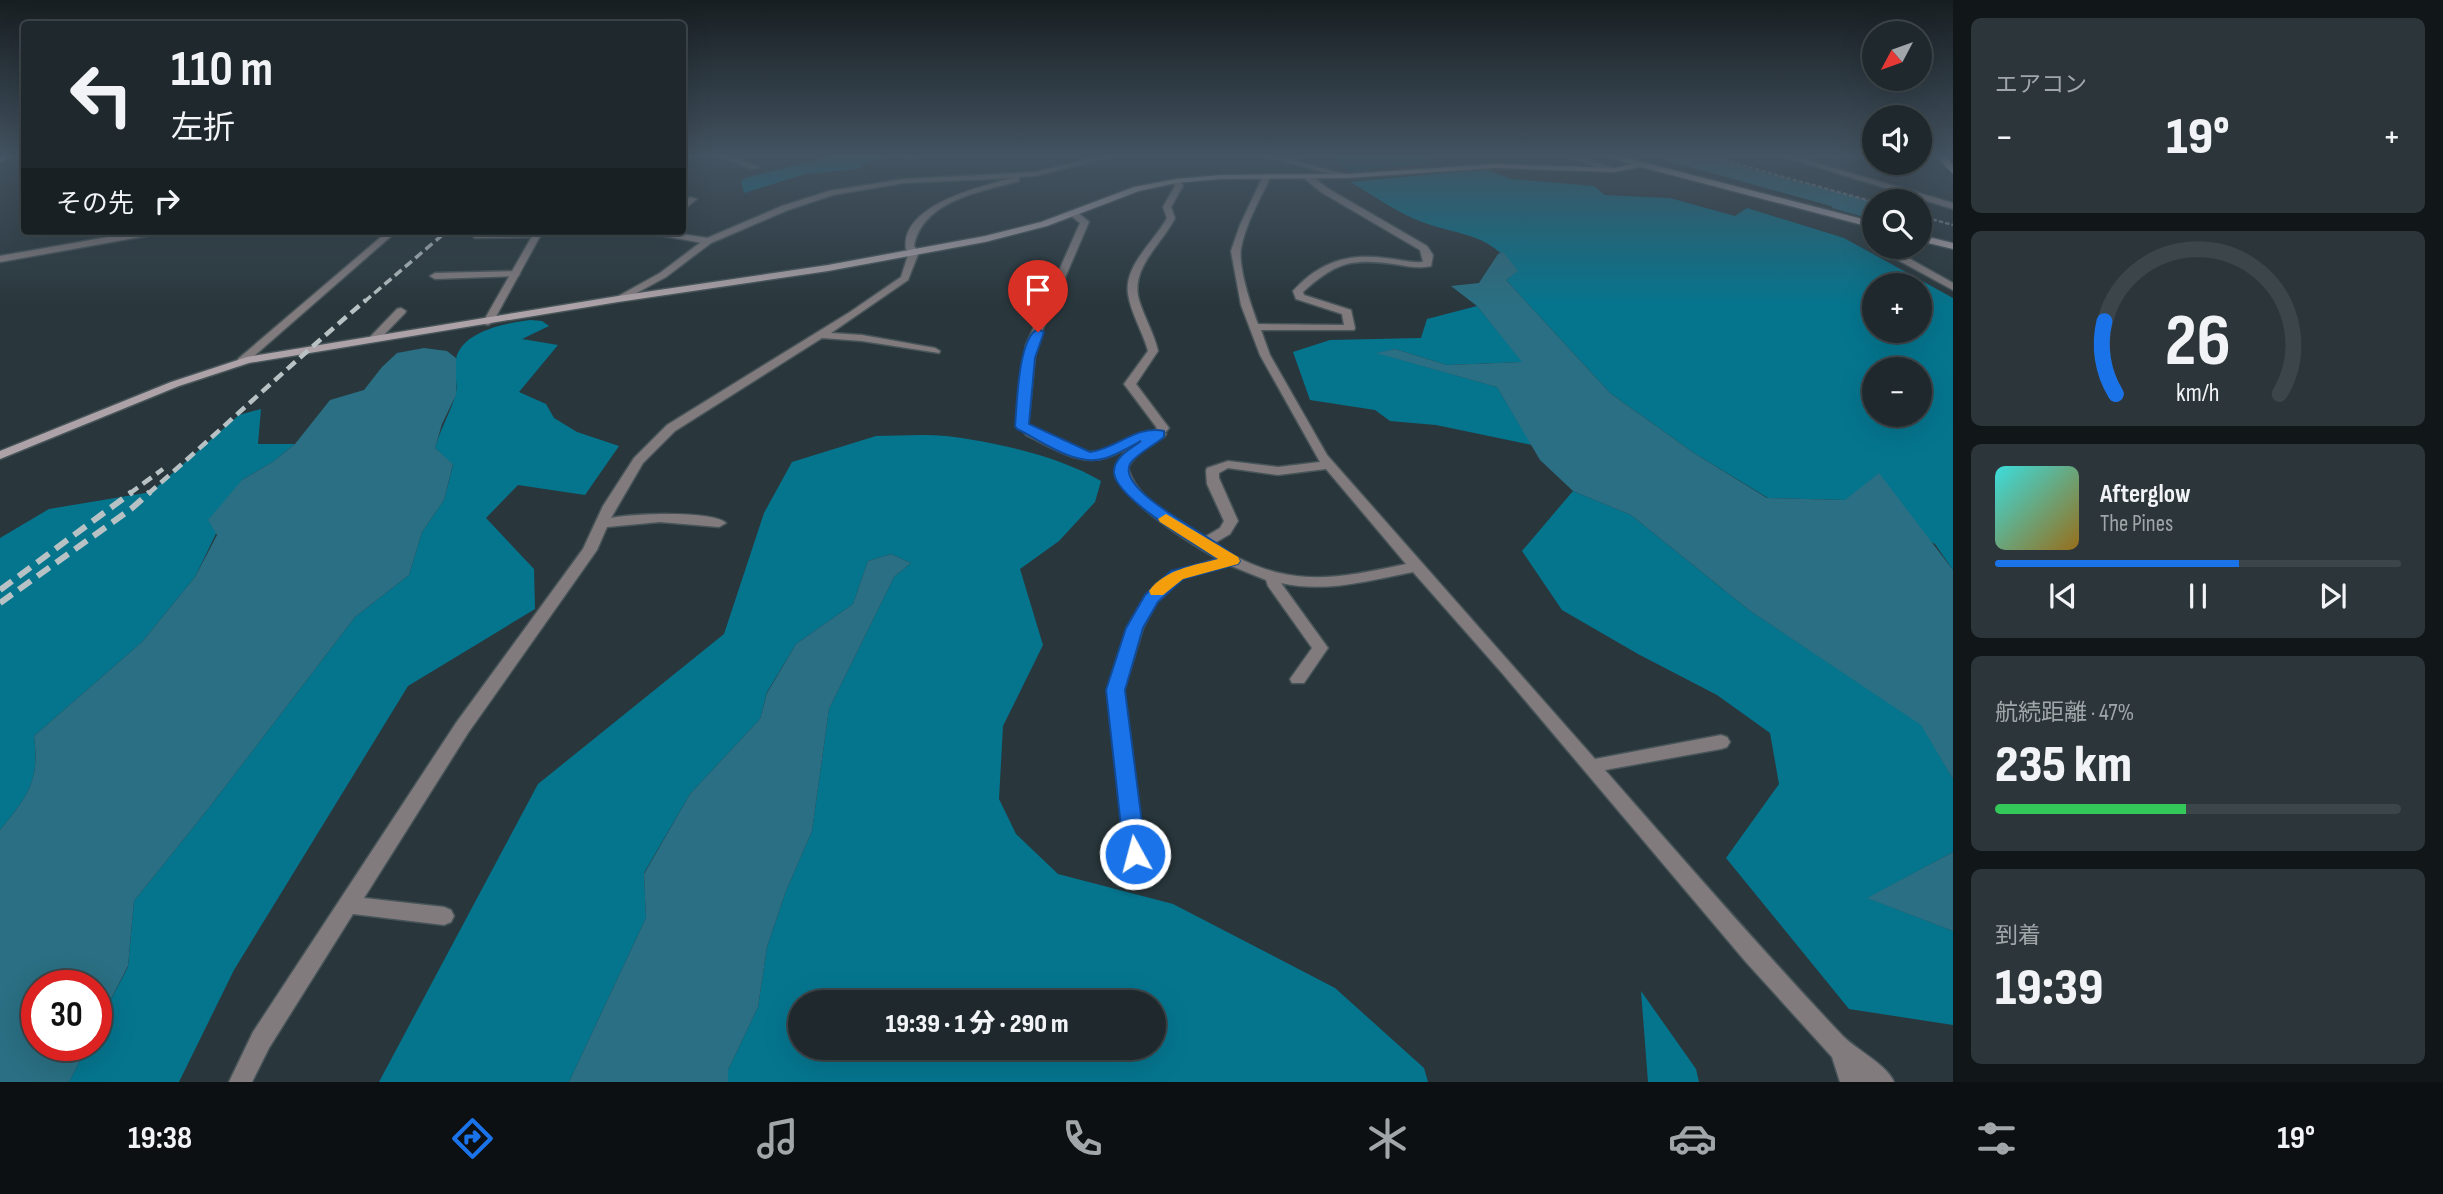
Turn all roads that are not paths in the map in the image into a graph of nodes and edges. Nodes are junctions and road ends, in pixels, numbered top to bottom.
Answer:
1 (794, 205) edge
2 (942, 205) edge
3 (1093, 205) edge
4 (1168, 205) edge
5 (1254, 205) edge
6 (1351, 205) edge
7 (1800, 205) edge
8 (1073, 213) junction
9 (1862, 222) edge
10 (135, 235) edge
11 (388, 235) edge
12 (537, 235) edge
13 (673, 235) edge
14 (1932, 240) edge
15 (708, 241) junction
16 (1953, 246) edge
17 (914, 252) junction
18 (0, 259) edge
19 (1903, 259) edge
20 (515, 274) junction
21 (435, 276) dead end
22 (1953, 287) edge
23 (618, 299) junction
24 (401, 311) dead end
25 (488, 322) junction
26 (1254, 327) junction
27 (821, 335) junction
28 (374, 339) junction
29 (935, 351) dead end
30 (242, 361) junction
31 (1160, 434) junction
32 (0, 455) edge
33 (1329, 465) junction
34 (719, 523) dead end
35 (602, 524) junction
36 (1204, 544) junction
37 (1232, 561) junction
38 (1416, 568) junction
39 (1274, 576) junction
40 (1298, 679) dead end
41 (1721, 741) dead end
42 (1592, 766) junction
43 (1138, 879) dead end
44 (348, 905) junction
45 (444, 916) dead end
46 (1841, 1051) junction
47 (240, 1082) edge
48 (1851, 1082) edge
49 (1883, 1082) edge

1 - 15 street
2 - 17 street
3 - 8 street
4 - 31 street
5 - 26 street
6 - 26 street
7 - 9 street
8 - 17 street
8 - 31 street
10 - 18 street
11 - 30 street
12 - 20 street
13 - 15 street
14 - 16 street
15 - 23 street
17 - 23 street
17 - 27 street
19 - 22 street
20 - 21 street
20 - 25 street
23 - 25 street
24 - 28 street
25 - 28 street
26 - 33 street
27 - 29 street
27 - 35 street
28 - 30 street
30 - 32 street
31 - 36 street
33 - 36 street
33 - 38 street
34 - 35 street
35 - 44 street
36 - 37 street
37 - 39 street
37 - 43 street
38 - 39 street
38 - 42 street
39 - 40 street
41 - 42 street
42 - 46 street
44 - 45 street
44 - 47 street
46 - 48 street
46 - 49 street

